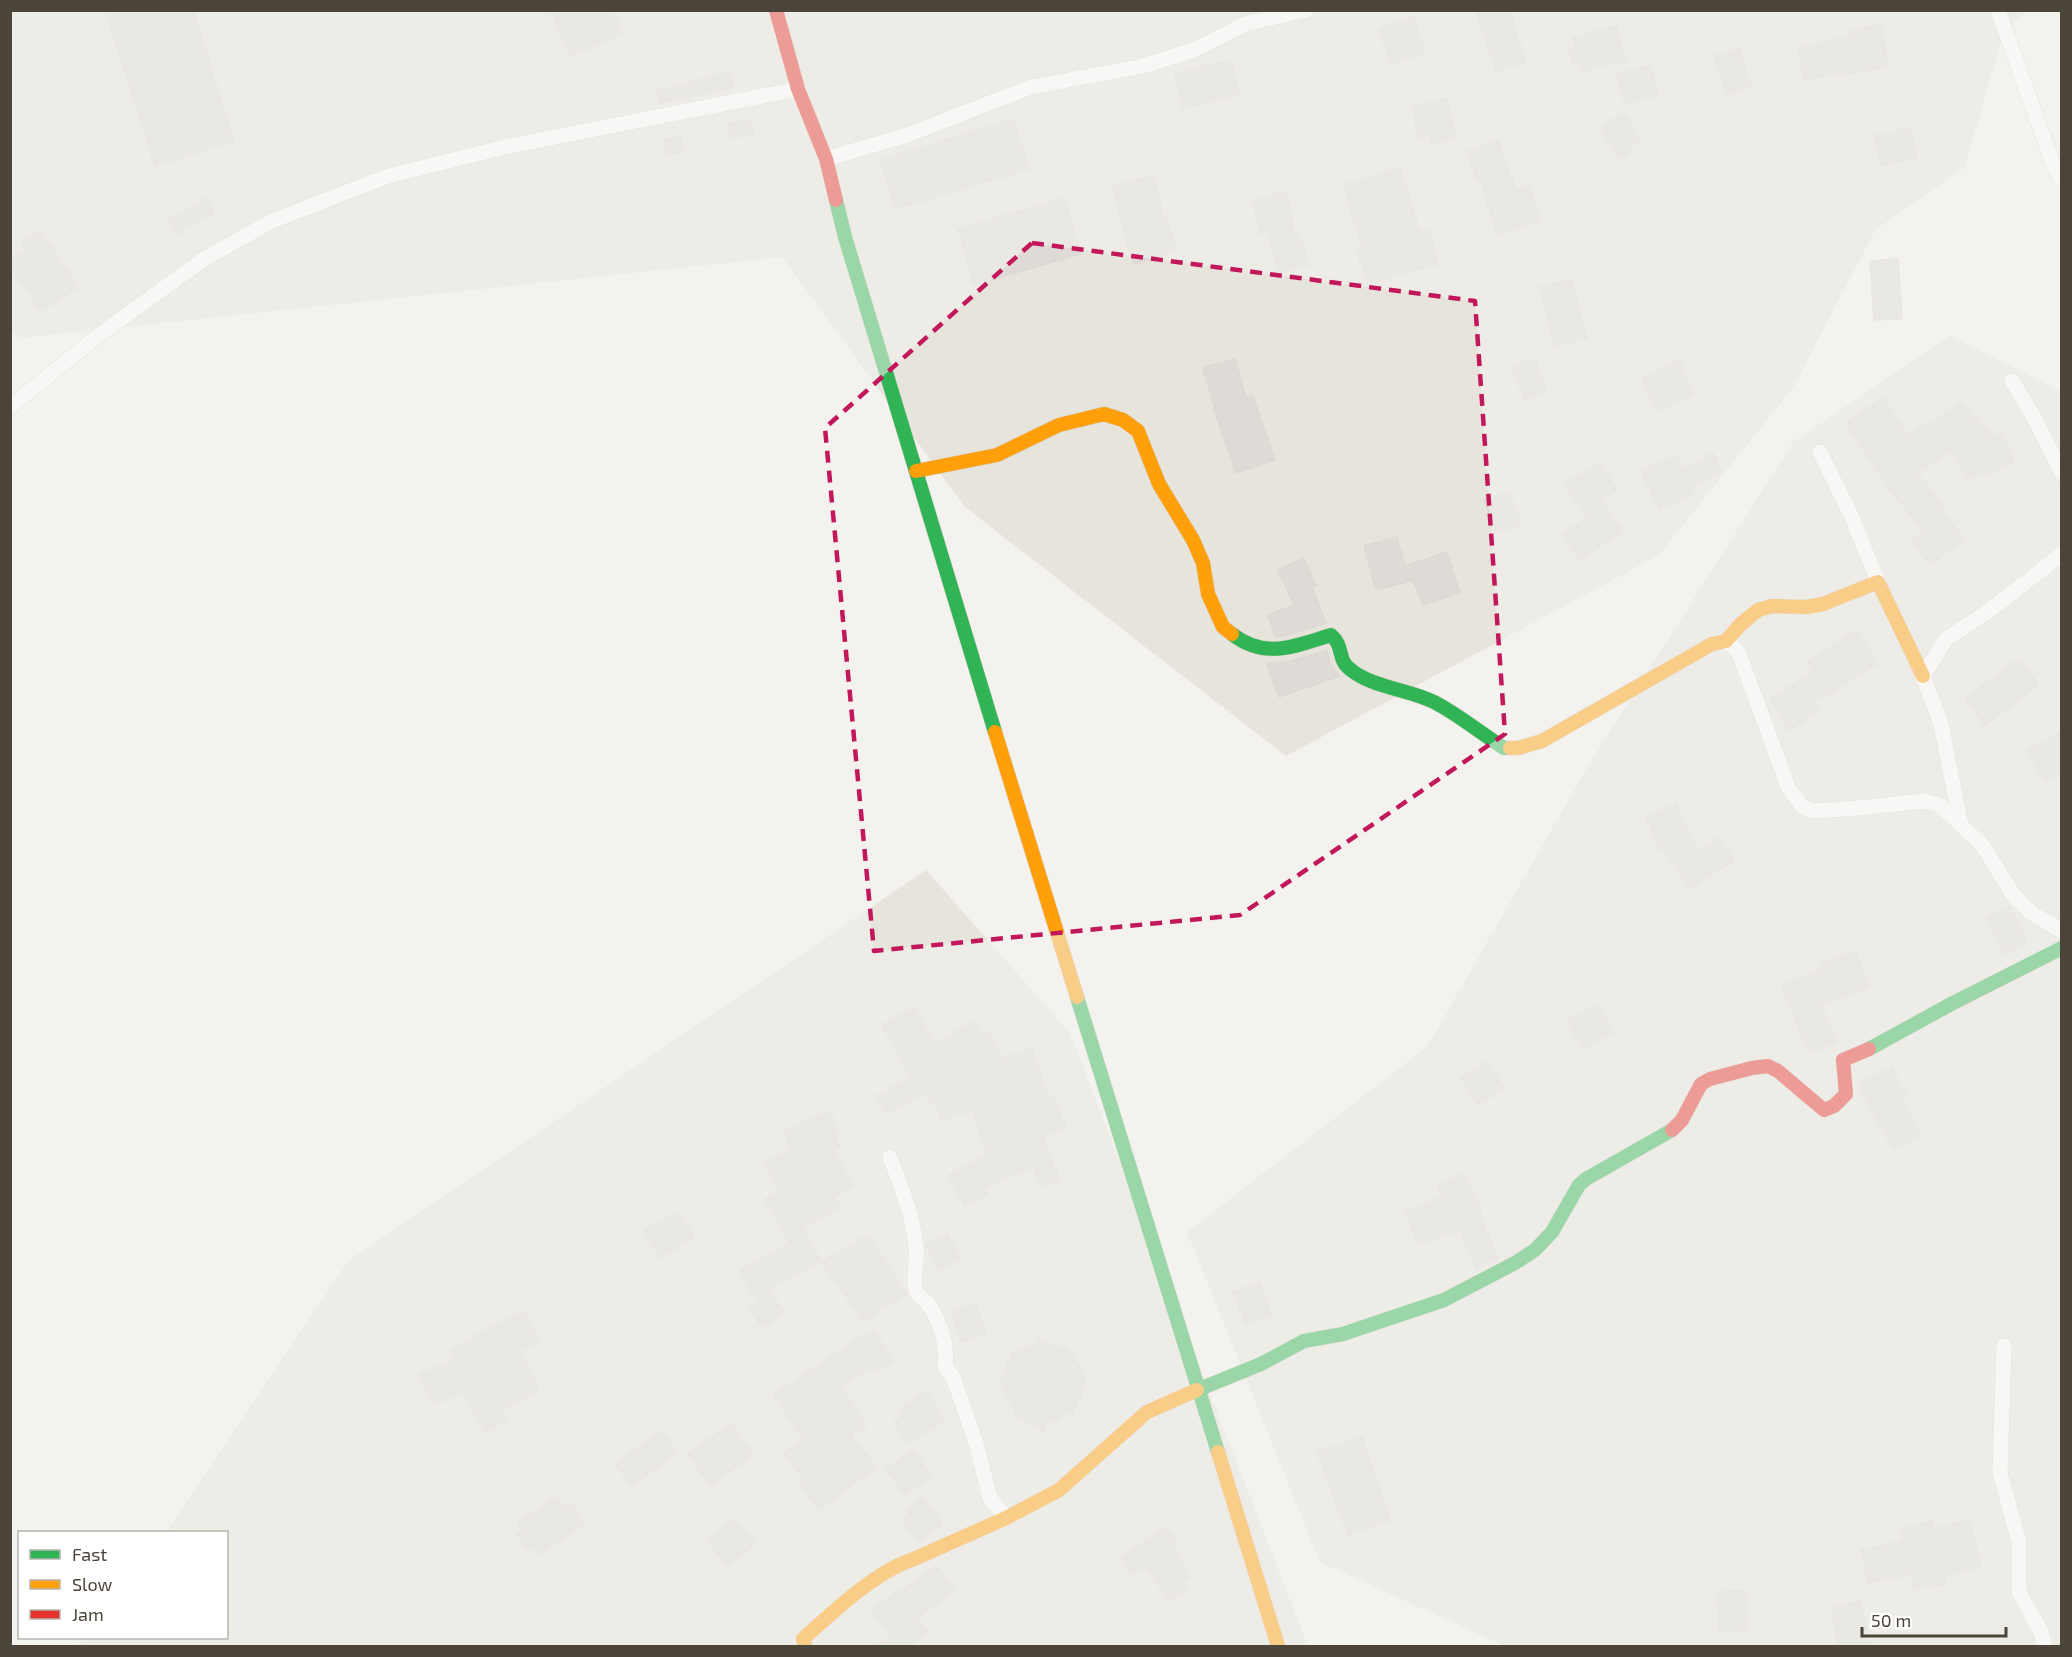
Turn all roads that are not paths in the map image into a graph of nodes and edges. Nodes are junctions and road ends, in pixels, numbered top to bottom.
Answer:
1 (776, 10) edge
2 (1306, 10) edge
3 (1998, 10) edge
4 (798, 89) junction
5 (826, 159) junction
6 (2061, 181) edge
7 (2012, 381) dead end
8 (10, 407) edge
9 (1820, 452) dead end
10 (916, 471) junction
11 (2061, 473) edge
12 (2061, 554) edge
13 (1878, 582) junction
14 (1726, 641) junction
15 (1923, 676) junction
16 (1961, 825) junction
17 (2061, 931) edge
18 (2061, 948) edge
19 (890, 1157) dead end
20 (2004, 1346) dead end
21 (1198, 1389) junction
22 (1006, 1518) junction
23 (805, 1647) edge
24 (1278, 1647) edge
25 (2045, 1647) edge

1 - 4 street
2 - 5 street
3 - 6 street
4 - 5 street
4 - 8 street
5 - 10 street
7 - 11 street
9 - 13 street
10 - 14 street
10 - 21 street
12 - 15 street
13 - 14 street
13 - 15 street
14 - 16 street
15 - 16 street
16 - 17 street
18 - 21 street
19 - 22 street
20 - 25 street
21 - 22 street
21 - 24 street
22 - 23 street

